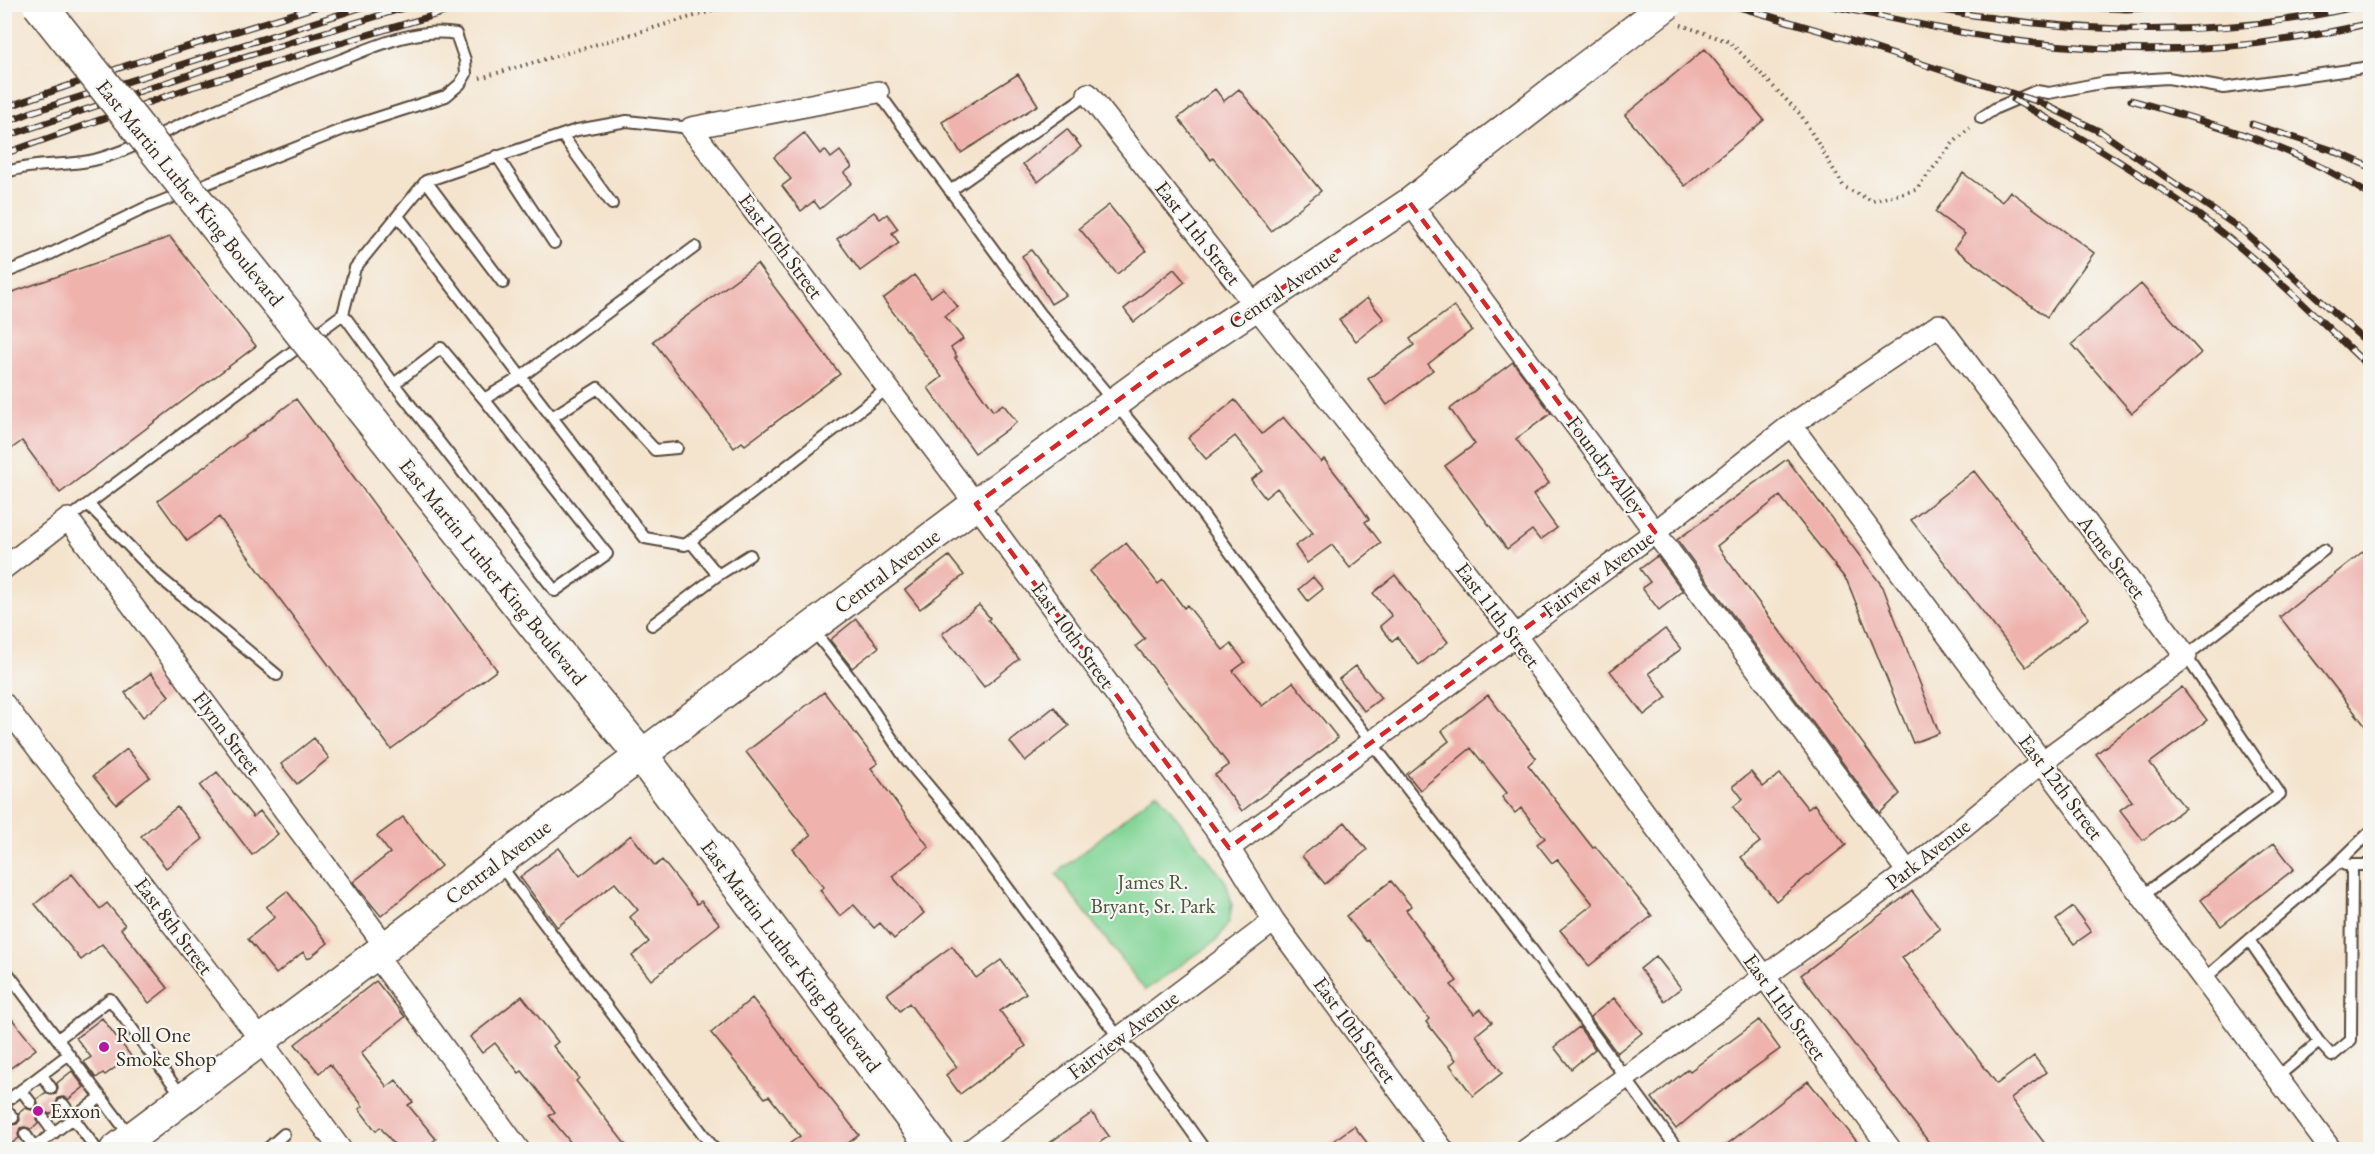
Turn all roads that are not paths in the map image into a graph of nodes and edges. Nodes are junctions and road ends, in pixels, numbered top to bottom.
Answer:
1 (39, 4) edge
2 (1672, 14) edge
3 (2370, 67) edge
4 (878, 92) joint
5 (1088, 94) joint
6 (1981, 118) road end
7 (691, 128) junction
8 (562, 135) junction
9 (497, 156) junction
10 (4, 172) edge
11 (426, 181) junction
12 (950, 191) junction
13 (1410, 203) junction
14 (612, 204) dead end
15 (398, 216) junction
16 (554, 243) dead end
17 (695, 247) dead end
18 (4, 273) edge
19 (504, 283) dead end
20 (1257, 306) junction
21 (343, 314) junction
22 (1939, 325) joint
23 (520, 377) junction
24 (394, 384) junction
25 (888, 388) junction
26 (484, 399) junction
27 (1115, 402) junction
28 (552, 417) junction
29 (1791, 425) junction
30 (677, 448) dead end
31 (88, 504) junction
32 (976, 504) junction
33 (68, 519) junction
34 (1655, 532) junction
35 (690, 541) junction
36 (2324, 550) dead end
37 (750, 555) dead end
38 (4, 568) edge
39 (718, 575) junction
40 (652, 625) dead end
41 (811, 628) junction
42 (1515, 635) junction
43 (2186, 656) junction
44 (277, 675) dead end
45 (4, 704) edge
46 (1372, 742) junction
47 (641, 755) junction
48 (2042, 762) junction
49 (2370, 832) edge
50 (1229, 848) junction
51 (498, 862) junction
52 (2336, 865) junction
53 (2352, 865) junction
54 (2370, 865) edge
55 (1908, 872) junction
56 (2142, 896) junction
57 (1274, 921) junction
58 (2249, 940) junction
59 (380, 950) junction
60 (4, 968) edge
61 (1762, 976) junction
62 (2204, 979) junction
63 (1119, 1038) junction
64 (58, 1039) junction
65 (261, 1040) junction
66 (2319, 1042) junction
67 (69, 1054) junction
68 (42, 1075) junction
69 (1626, 1076) junction
70 (2277, 1077) junction
71 (51, 1088) dead end
72 (21, 1090) junction
73 (101, 1097) junction
74 (184, 1098) junction
75 (31, 1103) dead end
76 (63, 1104) dead end
77 (4, 1105) edge
78 (13, 1118) dead end
79 (74, 1118) junction
80 (44, 1119) dead end
81 (54, 1132) junction
82 (25, 1134) dead end
83 (284, 1134) dead end
84 (123, 1143) edge
85 (33, 1148) edge
86 (97, 1149) edge
87 (266, 1149) edge
88 (341, 1149) edge
89 (519, 1149) edge
90 (715, 1149) edge
91 (936, 1149) edge
92 (971, 1149) edge
93 (1205, 1149) edge
94 (1443, 1149) edge
95 (1526, 1149) edge
96 (1678, 1149) edge
97 (1890, 1149) edge
98 (2331, 1149) edge

1 - 47 main road, East Martin Luther King Boulevard, bridge
2 - 13 main road, Central Avenue, bridge
3 - 6 lane
4 - 7 street
4 - 12 lane
5 - 12 lane
5 - 20 street, East 11th Street
7 - 8 lane
7 - 25 street, East 10th Street
8 - 9 lane
8 - 14 lane
9 - 11 lane
9 - 16 lane
10 - 18 lane
11 - 15 lane
11 - 19 lane
12 - 27 lane
13 - 20 main road, Central Avenue
13 - 34 street, Foundry Alley
15 - 21 lane
15 - 23 lane
17 - 23 lane
20 - 27 main road, Central Avenue
20 - 42 street, East 11th Street
21 - 24 lane
21 - 31 lane
22 - 29 street, Fairview Avenue
22 - 43 street, Acme Street
23 - 26 lane
23 - 28 lane
24 - 26 lane
24 - 26 lane
25 - 32 street, East 10th Street
25 - 35 lane
27 - 32 main road, Central Avenue
27 - 46 lane
28 - 30 lane
28 - 35 lane
29 - 34 street, Fairview Avenue
29 - 48 street, East 12th Street
31 - 33 lane
31 - 44 lane
32 - 41 main road, Central Avenue
32 - 50 street, East 10th Street
33 - 38 street
33 - 59 street, Flynn Street
34 - 42 street, Fairview Avenue
34 - 55 street, Foundry Alley
35 - 39 lane
36 - 43 lane, Park Avenue
37 - 39 lane
39 - 40 lane
41 - 47 main road, Central Avenue
41 - 63 lane
42 - 46 street, Fairview Avenue
42 - 61 street, East 11th Street
43 - 48 street, Park Avenue
43 - 56 lane, Acme Street
45 - 65 street, East 8th Street
46 - 50 street, Fairview Avenue
46 - 69 lane
47 - 51 main road, Central Avenue
47 - 91 main road, East Martin Luther King Boulevard
48 - 55 street, Park Avenue
48 - 56 street, East 12th Street
49 - 52 lane
50 - 57 street, East 10th Street
51 - 59 main road, Central Avenue
51 - 90 lane
52 - 53 lane
52 - 58 lane
53 - 54 lane
53 - 66 lane
55 - 61 street, Park Avenue
56 - 62 street, East 12th Street
57 - 63 street, Fairview Avenue
57 - 94 street, East 10th Street
58 - 62 lane
58 - 66 lane
59 - 65 main road, Central Avenue
59 - 89 street, Flynn Street
60 - 64 lane
61 - 69 street, Park Avenue
61 - 97 street, East 11th Street
62 - 70 street, East 12th Street
63 - 92 street, Fairview Avenue
63 - 93 lane
64 - 67 lane
64 - 74 lane
65 - 74 main road, Central Avenue
65 - 88 street, East 8th Street
66 - 70 lane
67 - 68 lane
67 - 73 lane
68 - 71 lane
68 - 72 lane
69 - 95 street, Park Avenue
69 - 96 lane
70 - 98 street, East 12th Street
72 - 75 lane
72 - 77 lane
73 - 79 lane
73 - 84 lane
74 - 84 main road, Central Avenue
76 - 79 lane
77 - 78 lane
79 - 81 lane
79 - 86 lane
80 - 81 lane
81 - 85 lane
82 - 85 lane
83 - 87 lane

